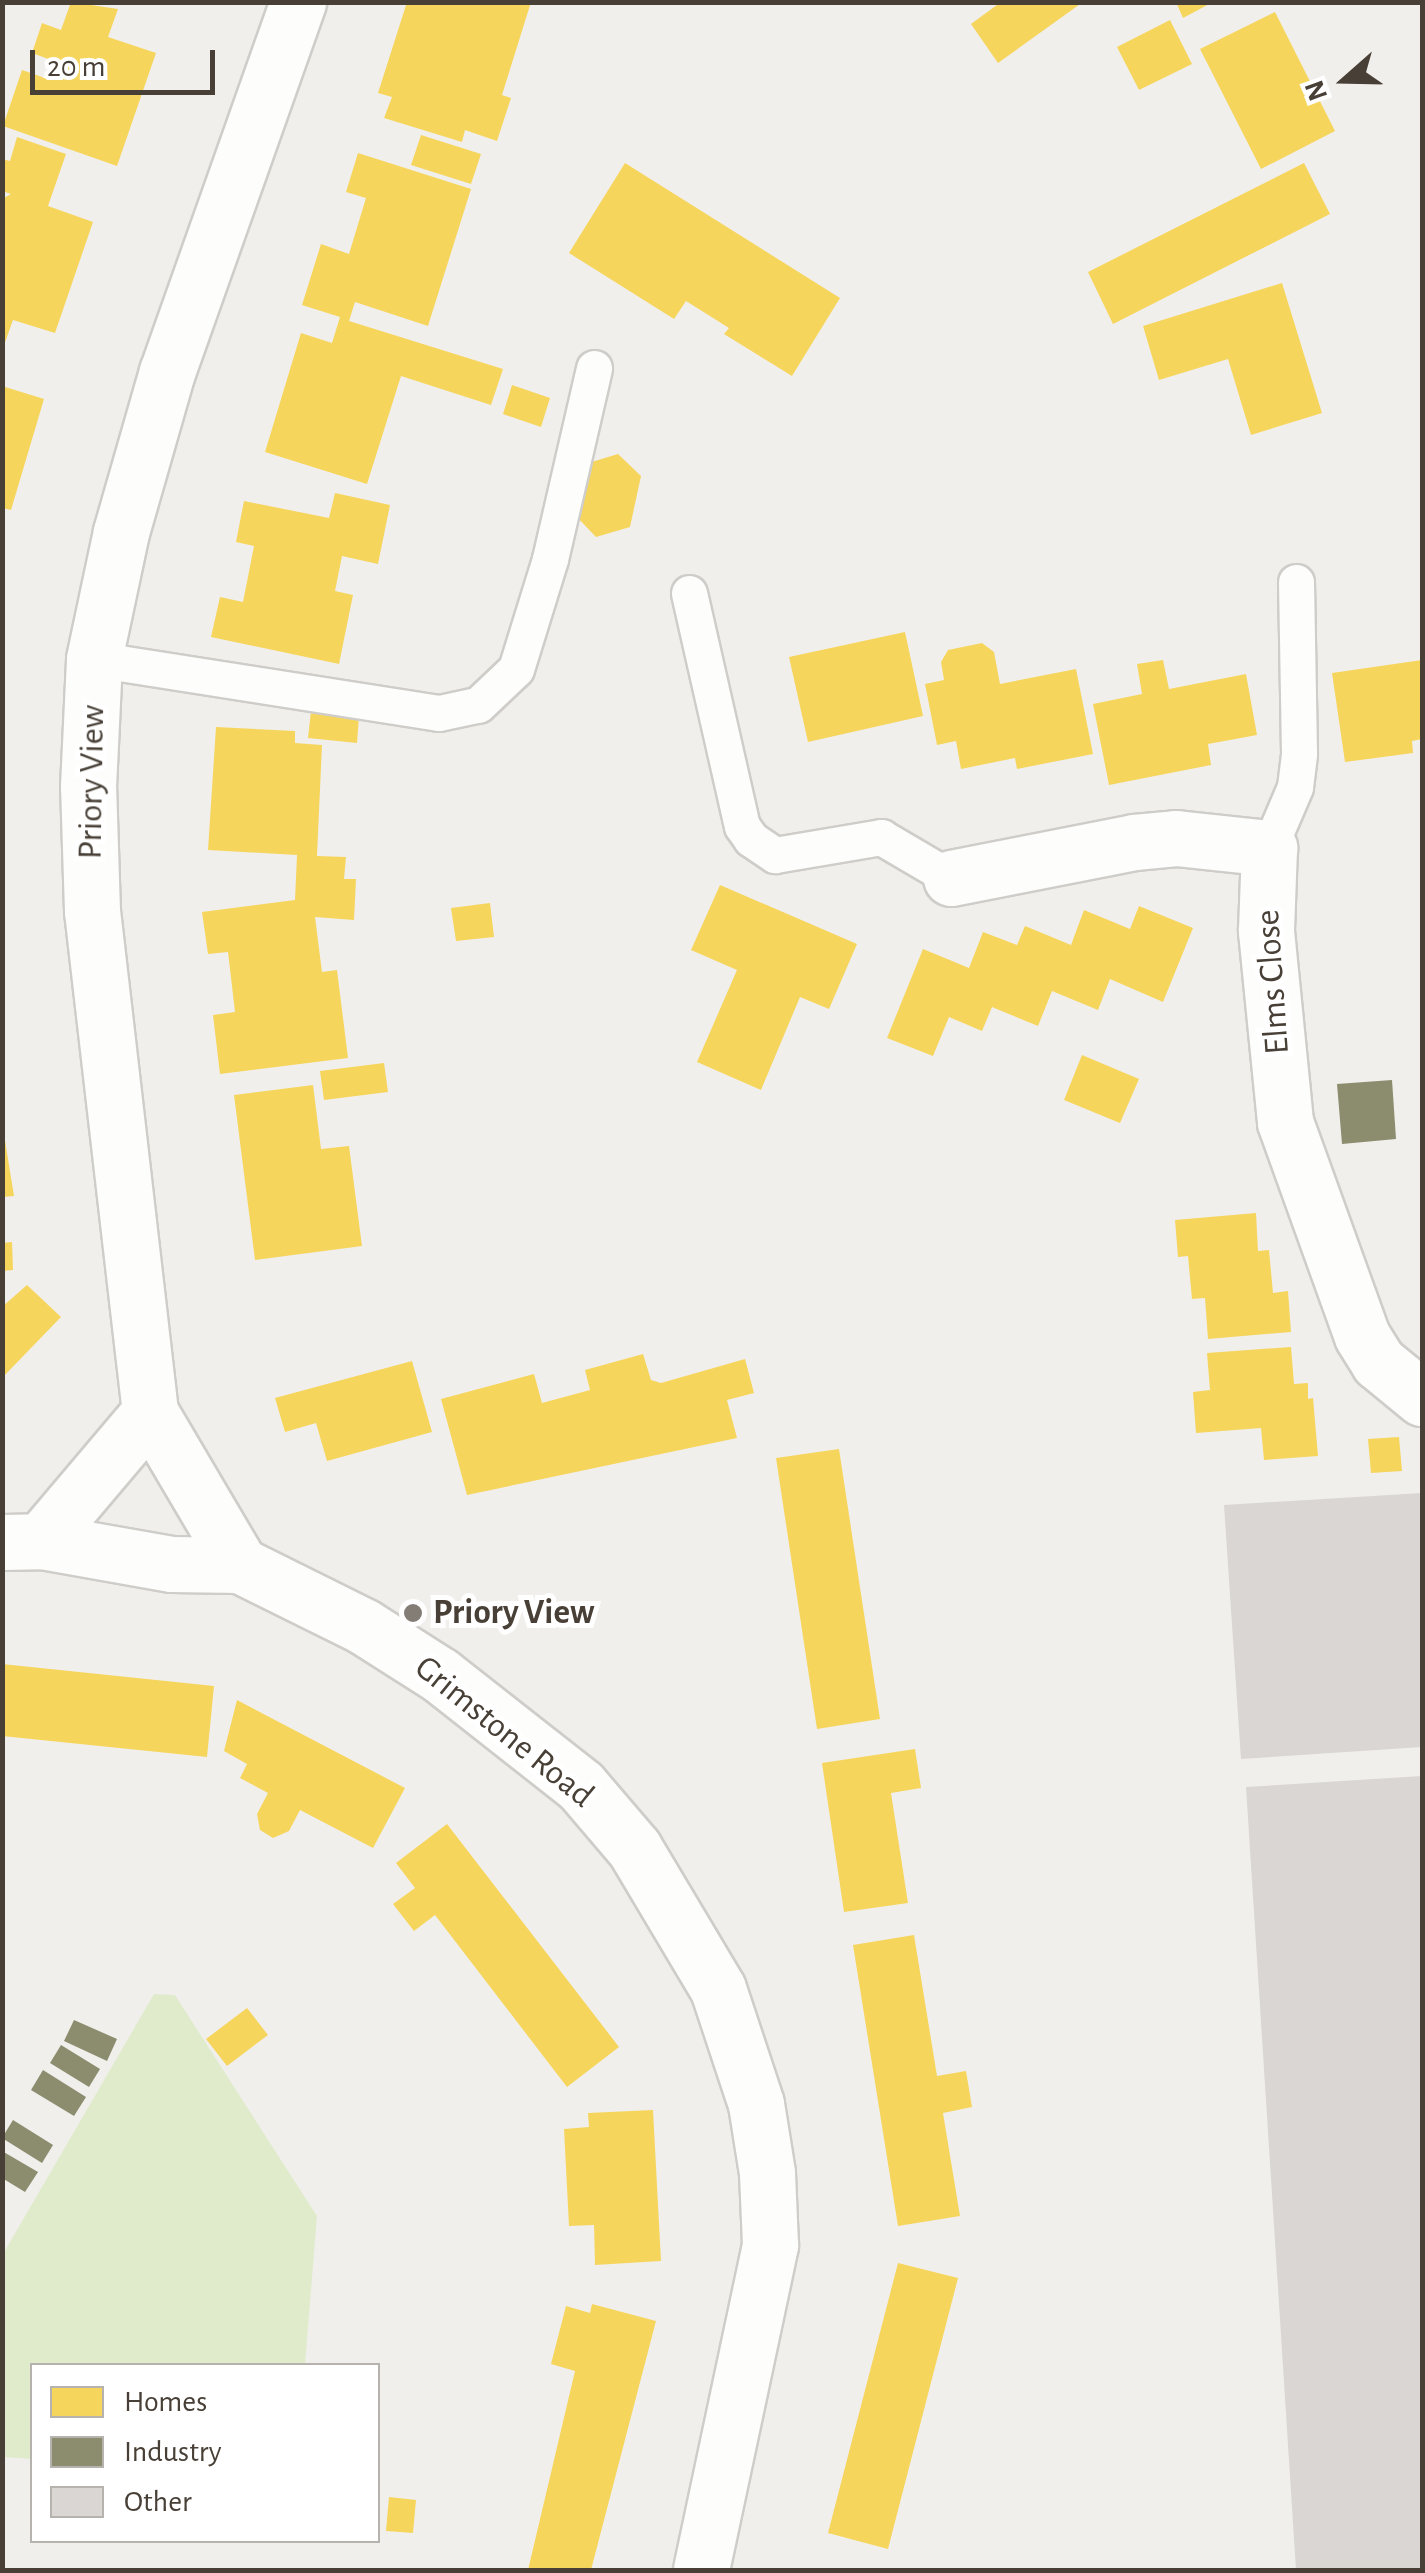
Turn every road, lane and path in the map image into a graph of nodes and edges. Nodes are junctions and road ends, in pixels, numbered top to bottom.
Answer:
1 (298, 2) edge
2 (594, 368) dead end
3 (1296, 582) dead end
4 (689, 593) dead end
5 (94, 659) junction
6 (1269, 848) junction
7 (951, 878) joint
8 (1422, 1398) edge
9 (150, 1412) junction
10 (22, 1542) edge
11 (240, 1565) junction
12 (701, 2570) edge

1 - 5 street, Priory View
2 - 5 lane
3 - 6 lane
4 - 7 lane
5 - 9 street, Priory View
6 - 7 street
6 - 8 street, Elms Close
9 - 10 street, Grimstone Road
9 - 11 street, Priory View
10 - 11 street, Grimstone Road
11 - 12 street, Grimstone Road

